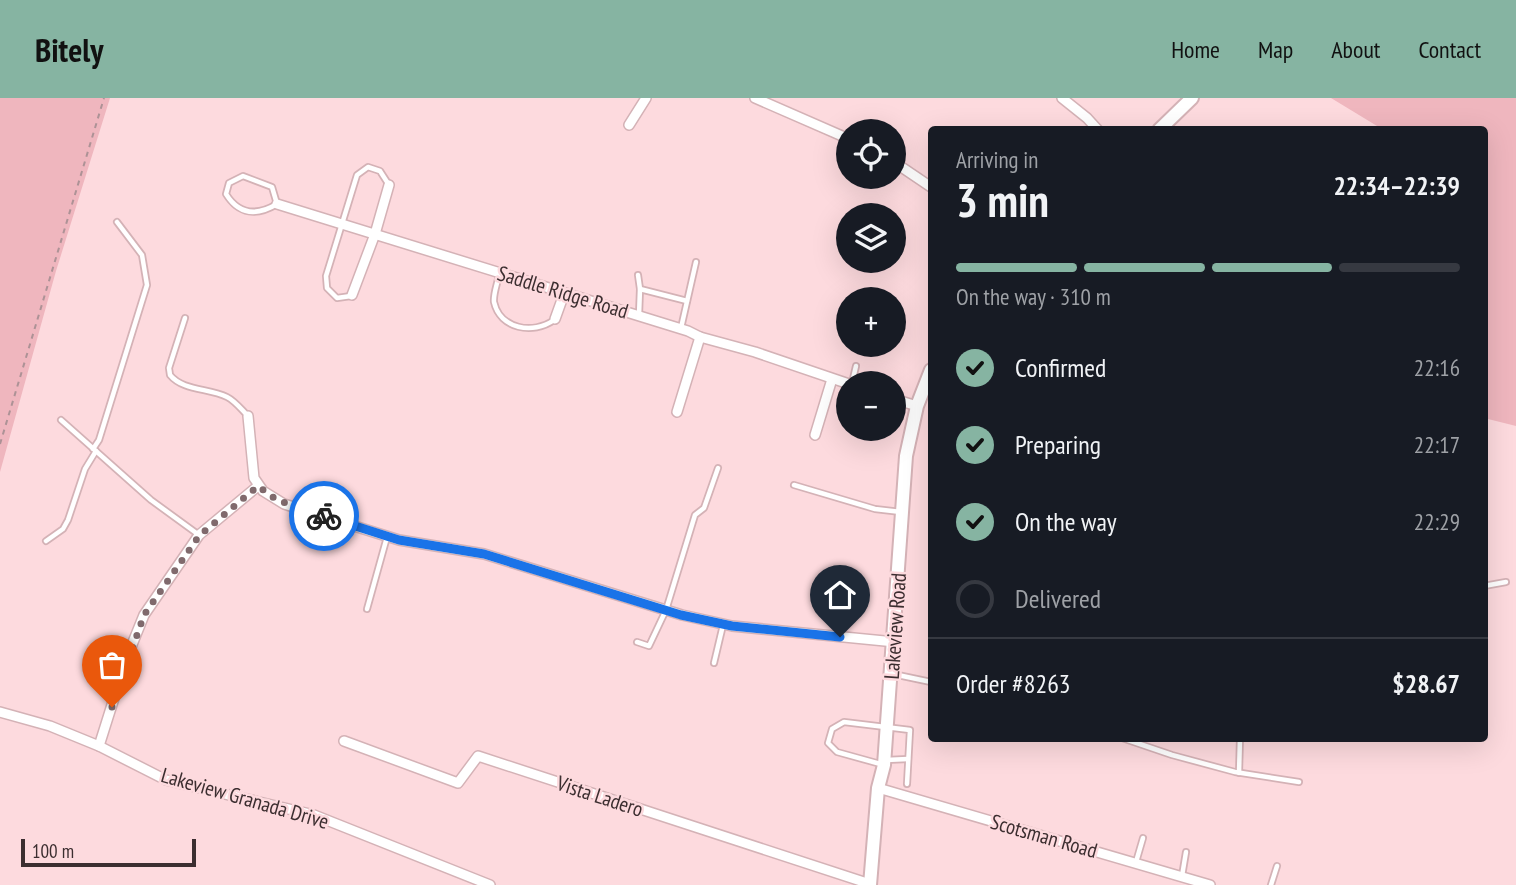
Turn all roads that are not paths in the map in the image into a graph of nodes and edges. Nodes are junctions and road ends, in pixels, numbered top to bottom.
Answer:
1 (646, 98) edge
2 (755, 98) edge
3 (1062, 98) edge
4 (1192, 98) edge
5 (629, 125) dead end
6 (1094, 126) edge
7 (1163, 126) edge
8 (836, 133) edge
9 (906, 170) edge
10 (389, 185) joint
11 (928, 185) edge
12 (277, 204) junction
13 (117, 222) dead end
14 (341, 224) junction
15 (375, 234) junction
16 (696, 262) dead end
17 (499, 273) junction
18 (638, 275) dead end
19 (640, 289) junction
20 (564, 294) junction
21 (352, 295) joint
22 (687, 301) junction
23 (639, 316) junction
24 (185, 318) dead end
25 (555, 318) joint
26 (681, 329) junction
27 (700, 337) junction
28 (856, 366) dead end
29 (855, 371) edge
30 (928, 378) edge
31 (832, 379) junction
32 (836, 380) edge
33 (906, 403) edge
34 (917, 406) junction
35 (677, 412) dead end
36 (248, 416) joint
37 (61, 420) dead end
38 (815, 435) dead end
39 (95, 450) junction
40 (718, 468) dead end
41 (794, 485) dead end
42 (258, 486) junction
43 (902, 512) junction
44 (199, 536) junction
45 (387, 536) junction
46 (46, 541) dead end
47 (1506, 582) dead end
48 (1488, 585) edge
49 (367, 609) dead end
50 (666, 610) junction
51 (723, 624) junction
52 (638, 642) dead end
53 (895, 642) junction
54 (714, 663) dead end
55 (892, 673) junction
56 (928, 681) edge
57 (0, 712) edge
58 (887, 727) junction
59 (344, 741) dead end
60 (1134, 742) edge
61 (1240, 742) edge
62 (99, 746) junction
63 (908, 759) junction
64 (885, 763) junction
65 (1239, 773) junction
66 (1299, 782) dead end
67 (907, 784) dead end
68 (878, 788) junction
69 (1143, 838) dead end
70 (1186, 852) dead end
71 (1136, 863) junction
72 (1277, 866) dead end
73 (1182, 877) junction
74 (490, 885) edge
75 (870, 885) edge
76 (1210, 885) edge
77 (1271, 885) edge

1 - 5 street
2 - 8 street
3 - 6 street
4 - 7 street
9 - 11 street
10 - 14 lane
10 - 15 street
12 - 12 lane
12 - 14 street, Saddle Ridge Road
13 - 39 lane
14 - 15 street, Saddle Ridge Road
14 - 21 lane
15 - 17 street, Saddle Ridge Road
15 - 21 street
16 - 22 lane
17 - 20 street, Saddle Ridge Road
17 - 25 lane
18 - 19 lane
19 - 22 lane
19 - 23 lane
20 - 23 street, Saddle Ridge Road
20 - 25 street
22 - 26 lane
23 - 26 street, Saddle Ridge Road
24 - 36 lane
26 - 27 street, Saddle Ridge Road
27 - 31 street, Saddle Ridge Road
27 - 35 street
28 - 29 lane
30 - 34 street, Lakeview Road
31 - 32 street, Saddle Ridge Road
31 - 38 street
33 - 34 street
34 - 43 street, Lakeview Road
36 - 42 street
37 - 39 lane
39 - 44 lane
39 - 46 lane
40 - 50 lane
41 - 43 lane
42 - 44 street
42 - 45 street
43 - 53 street, Lakeview Road
44 - 62 street
45 - 49 lane
45 - 50 street
47 - 48 lane
50 - 51 street
50 - 52 lane
51 - 53 street
51 - 54 lane
53 - 55 street, Lakeview Road
55 - 56 lane
55 - 58 street, Lakeview Road
57 - 62 street, Lakeview Granada Drive
58 - 63 lane
58 - 64 street, Lakeview Road
58 - 64 lane
59 - 75 street, Vista Ladero
60 - 65 lane
61 - 65 lane
62 - 74 street, Lakeview Granada Drive
63 - 64 lane
63 - 67 lane
64 - 68 street, Lakeview Road
65 - 66 lane
68 - 71 street, Scotsman Road
68 - 75 street, Lakeview Road
69 - 71 lane
70 - 73 lane
71 - 73 street, Scotsman Road
72 - 77 lane
73 - 76 street, Scotsman Road

